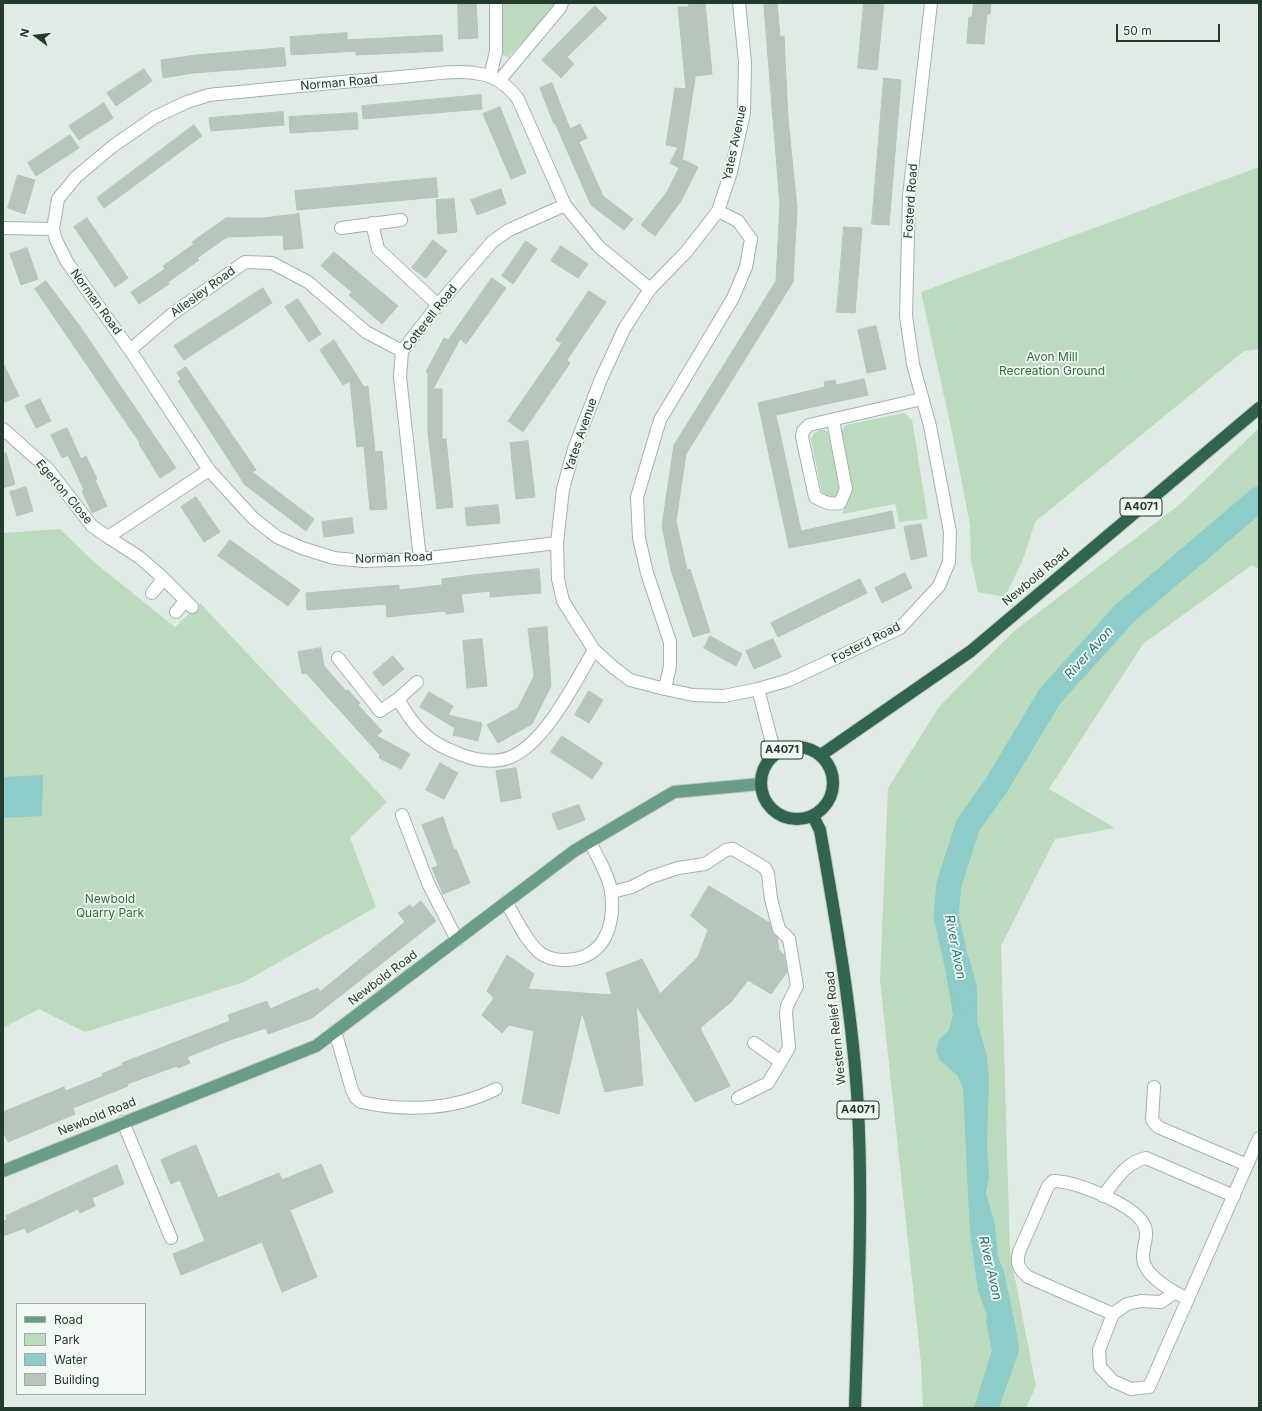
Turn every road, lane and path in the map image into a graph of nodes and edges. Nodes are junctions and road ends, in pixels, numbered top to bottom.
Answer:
1 (496, 3) edge
2 (562, 3) edge
3 (739, 3) edge
4 (931, 3) edge
5 (494, 78) junction
6 (565, 205) junction
7 (718, 211) junction
8 (401, 220) dead end
9 (372, 224) junction
10 (3, 228) edge
11 (341, 228) dead end
12 (53, 229) junction
13 (650, 289) junction
14 (438, 305) junction
15 (130, 350) junction
16 (402, 351) junction
17 (922, 399) junction
18 (1259, 408) edge
19 (832, 420) junction
20 (3, 429) edge
21 (209, 470) junction
22 (108, 537) junction
23 (557, 543) junction
24 (420, 559) junction
25 (162, 577) junction
26 (152, 593) dead end
27 (176, 612) dead end
28 (594, 650) junction
29 (338, 658) dead end
30 (825, 663) joint
31 (417, 682) dead end
32 (665, 689) junction
33 (758, 690) junction
34 (398, 699) junction
35 (775, 754) junction
36 (821, 755) junction
37 (760, 784) junction
38 (402, 816) dead end
39 (813, 816) junction
40 (590, 842) junction
41 (612, 892) junction
42 (506, 902) junction
43 (456, 940) junction
44 (336, 1031) junction
45 (754, 1043) dead end
46 (782, 1062) junction
47 (1154, 1087) dead end
48 (496, 1089) dead end
49 (738, 1098) dead end
50 (123, 1122) junction
51 (1259, 1138) edge
52 (1247, 1165) junction
53 (3, 1170) edge
54 (1103, 1196) junction
55 (1234, 1196) junction
56 (171, 1238) dead end
57 (1174, 1293) junction
58 (1188, 1299) junction
59 (1113, 1314) junction
60 (855, 1408) edge

1 - 5 street
2 - 5 street
3 - 7 street, Yates Avenue
4 - 17 street, Fosterd Road
5 - 6 street
5 - 12 street, Norman Road
6 - 13 street
6 - 14 street, Cotterell Road
7 - 13 street, Yates Avenue
7 - 32 street
8 - 9 street
9 - 11 street
9 - 14 street
10 - 12 street
12 - 15 street, Norman Road
13 - 23 street, Yates Avenue
14 - 16 street, Cotterell Road
15 - 16 street, Allesley Road
15 - 21 street, Norman Road
16 - 24 street, Cotterell Road
17 - 19 street
17 - 30 street, Fosterd Road
18 - 36 highway, Newbold Road / A4071
19 - 19 street
20 - 22 street, Egerton Close
21 - 22 street
21 - 24 street, Norman Road
22 - 25 street, Egerton Close
23 - 24 street, Norman Road
23 - 28 street, Yates Avenue
25 - 26 street
25 - 27 street, Egerton Close
28 - 32 street, Yates Avenue
28 - 34 street
29 - 34 street
30 - 33 street, Yates Avenue
31 - 34 street
32 - 33 street, Yates Avenue
33 - 35 street
35 - 36 highway, A4071
35 - 37 highway, A4071
36 - 39 highway
37 - 39 highway
37 - 40 main road, Newbold Road
38 - 43 street
39 - 60 highway, Western Relief Road / A4071
40 - 41 street
40 - 42 main road, Newbold Road
41 - 42 street
41 - 46 street
42 - 43 main road, Newbold Road
43 - 44 main road, Newbold Road
44 - 48 street
44 - 50 main road, Newbold Road
45 - 46 street
46 - 49 street
47 - 52 street
50 - 53 main road, Newbold Road
50 - 56 street
51 - 52 street
52 - 55 street
54 - 55 street
54 - 57 street
54 - 59 street
55 - 58 street
57 - 58 street
57 - 59 street
58 - 59 street

